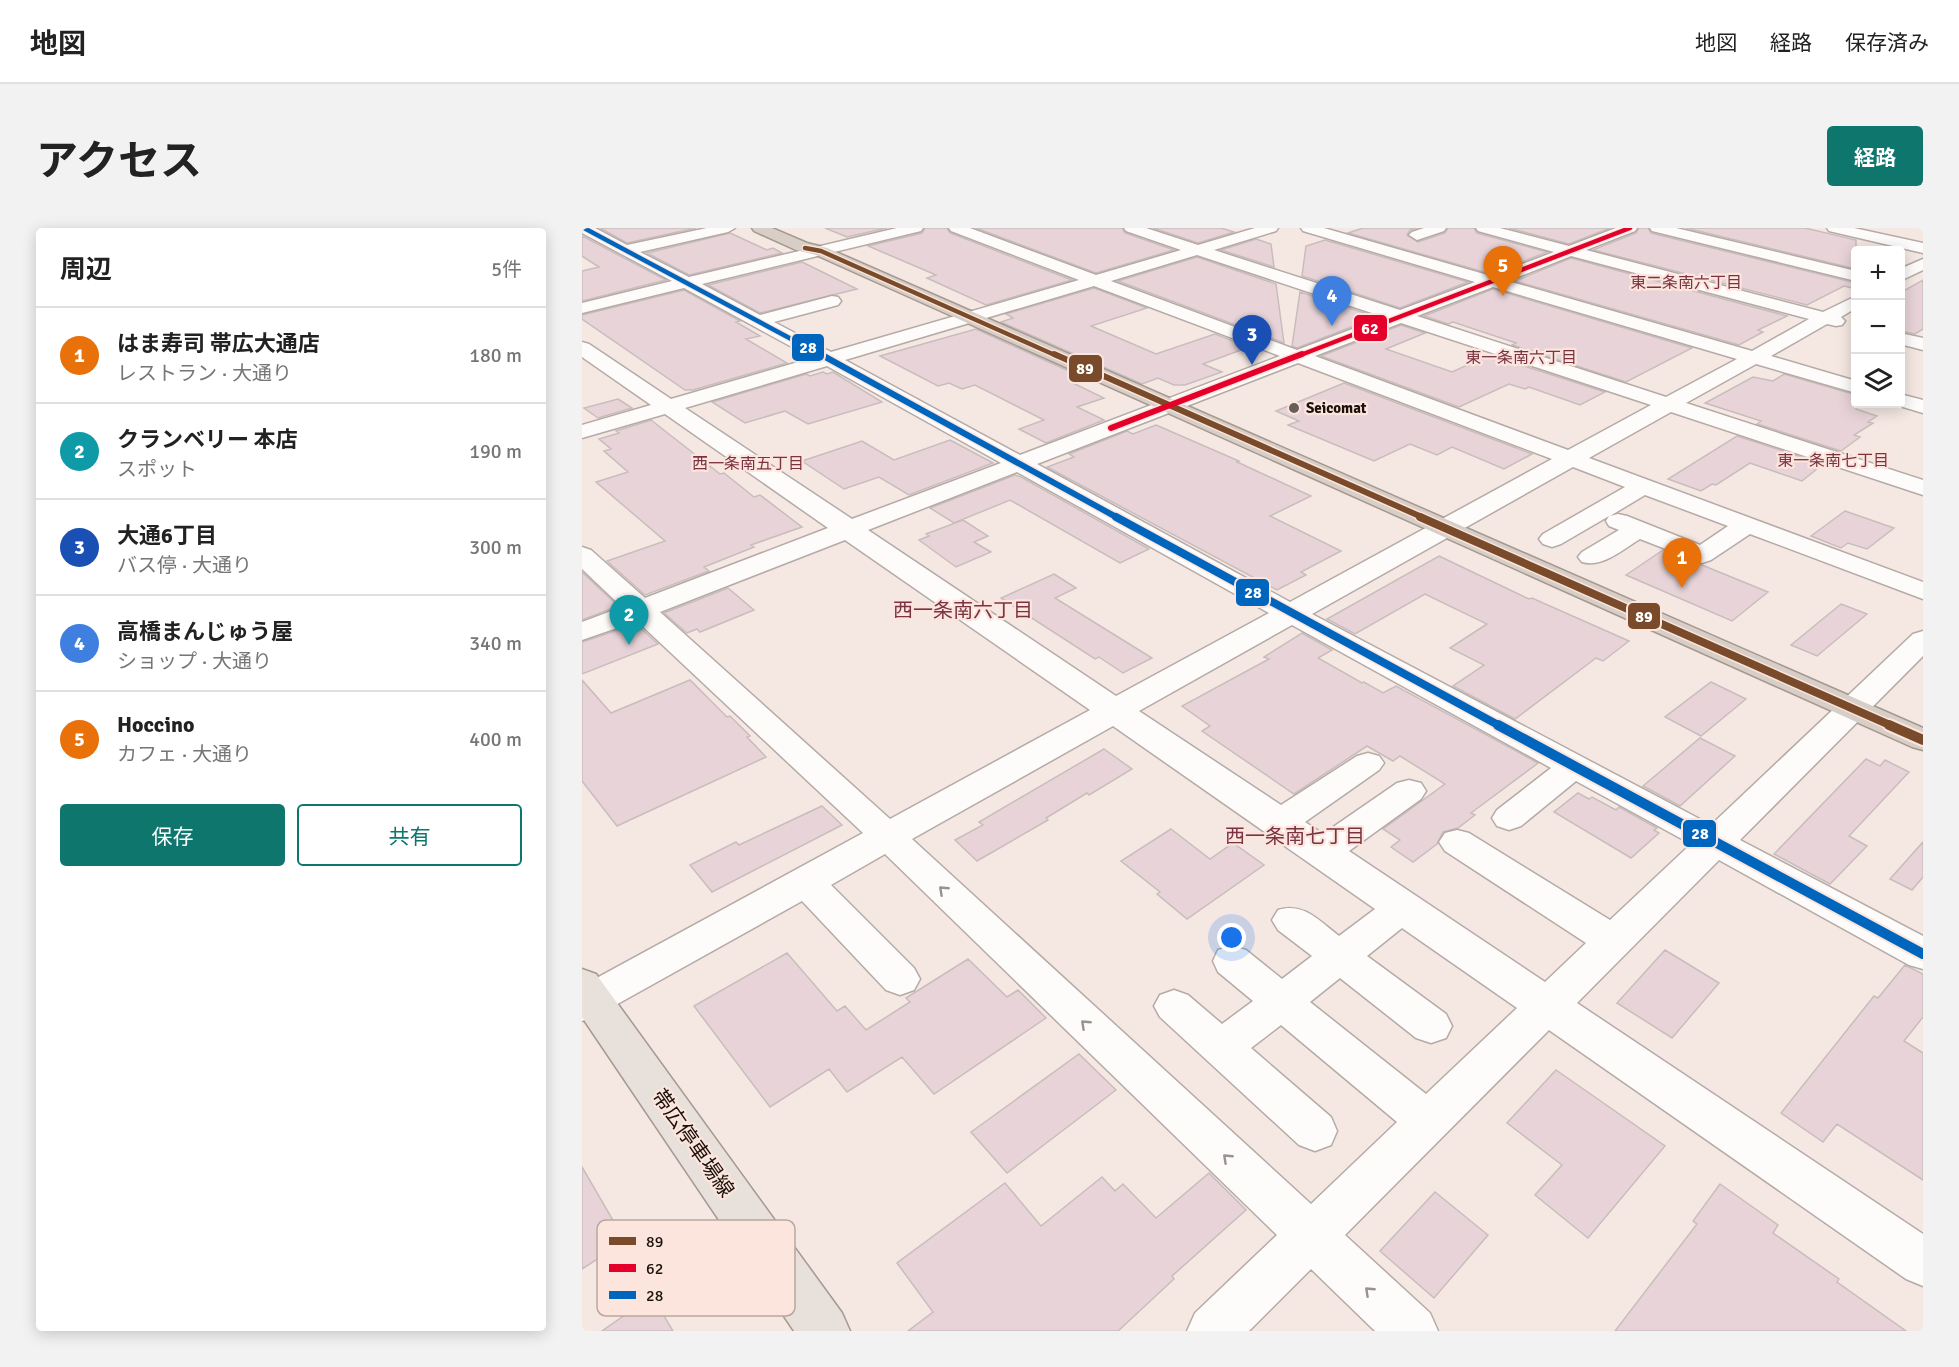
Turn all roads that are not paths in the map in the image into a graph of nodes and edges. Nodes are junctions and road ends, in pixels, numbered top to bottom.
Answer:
1 (584, 228) edge
2 (728, 228) edge
3 (759, 228) edge
4 (778, 228) edge
5 (916, 228) edge
6 (956, 228) edge
7 (1131, 228) edge
8 (1271, 228) edge
9 (1308, 228) edge
10 (1439, 228) edge
11 (1486, 228) edge
12 (1630, 228) edge
13 (1657, 228) edge
14 (1834, 228) edge
15 (1417, 235) dead end
16 (621, 248) junction
17 (1923, 248) edge
18 (593, 250) dead end
19 (1197, 250) junction
20 (821, 251) junction
21 (1571, 251) junction
22 (1538, 264) junction
23 (1923, 264) edge
24 (1569, 272) dead end
25 (1851, 275) edge
26 (1095, 281) junction
27 (1492, 282) junction
28 (687, 283) junction
29 (1905, 283) edge
30 (832, 301) dead end
31 (1851, 304) edge
32 (582, 308) edge
33 (970, 317) junction
34 (1398, 317) junction
35 (1825, 318) junction
36 (757, 321) junction
37 (1851, 325) edge
38 (1905, 339) edge
39 (1923, 344) edge
40 (582, 348) edge
41 (1297, 356) junction
42 (1755, 358) junction
43 (829, 359) junction
44 (1851, 386) edge
45 (1905, 402) edge
46 (670, 405) junction
47 (1669, 405) junction
48 (1167, 406) junction
49 (1923, 407) edge
50 (582, 432) edge
51 (1571, 458) junction
52 (1020, 464) junction
53 (1644, 486) junction
54 (1923, 489) edge
55 (1695, 505) junction
56 (1598, 513) junction
57 (1747, 525) junction
58 (1446, 527) junction
59 (851, 530) junction
60 (1644, 531) junction
61 (1552, 539) dead end
62 (582, 555) edge
63 (1591, 557) dead end
64 (1923, 591) edge
65 (640, 610) junction
66 (1290, 613) junction
67 (582, 632) edge
68 (1923, 640) edge
69 (1853, 708) junction
70 (1113, 711) junction
71 (1923, 740) edge
72 (1368, 763) dead end
73 (1574, 766) junction
74 (1409, 791) dead end
75 (1509, 818) dead end
76 (1279, 824) junction
77 (888, 837) junction
78 (1714, 841) junction
79 (1457, 842) dead end
80 (1322, 852) junction
81 (806, 882) junction
82 (1403, 907) junction
83 (1292, 920) dead end
84 (1613, 940) junction
85 (1923, 954) edge
86 (1340, 956) junction
87 (1232, 961) dead end
88 (900, 979) dead end
89 (585, 996) edge
90 (1281, 1002) junction
91 (1547, 1004) junction
92 (1174, 1006) dead end
93 (1431, 1026) dead end
94 (1221, 1048) junction
95 (1426, 1121) junction
96 (1315, 1131) dead end
97 (745, 1220) edge
98 (1310, 1236) junction
99 (1923, 1262) edge
100 (795, 1290) edge
101 (824, 1331) edge
102 (1213, 1331) edge
103 (1412, 1331) edge

1 - 16 street
2 - 16 street
3 - 20 highway
4 - 20 highway
5 - 20 street
6 - 26 street
7 - 19 street
8 - 19 street
9 - 27 street
10 - 15 street
11 - 21 street
12 - 21 street
13 - 25 street
14 - 17 street
16 - 18 street
16 - 28 street
19 - 26 street
19 - 34 street
20 - 28 street
20 - 33 highway
21 - 22 street
21 - 35 street
22 - 24 street
22 - 27 street
23 - 29 street
26 - 33 street
26 - 41 street
27 - 34 street
27 - 42 street
28 - 32 street
28 - 36 street
30 - 36 street
31 - 35 street
33 - 43 street
33 - 48 highway
34 - 41 street
34 - 47 street
35 - 37 street
35 - 42 street
36 - 43 street
38 - 39 street
40 - 46 street
41 - 48 street
41 - 51 street
42 - 44 street
42 - 47 street
43 - 46 street
43 - 52 street
45 - 49 street
46 - 50 street
46 - 59 street
47 - 51 street
47 - 54 street
48 - 52 street
48 - 58 highway
51 - 53 street
51 - 58 street
52 - 59 street
52 - 66 street
53 - 55 street
53 - 56 street
55 - 57 street
55 - 60 street
56 - 60 street
56 - 61 street
57 - 60 street
57 - 64 street
58 - 66 street
58 - 69 highway
59 - 65 street
59 - 70 street
60 - 63 street
62 - 65 street
65 - 67 street
65 - 77 street
66 - 70 street
66 - 73 street
68 - 69 street
69 - 71 highway
69 - 78 street
70 - 76 street
70 - 77 street
72 - 76 street
73 - 75 street
73 - 78 street
74 - 80 street
76 - 80 street
77 - 81 street
98 -> 77 street
78 - 84 street
78 - 85 street
79 - 84 street
80 - 82 street
81 - 88 street
81 - 89 street
82 - 86 street
82 - 91 street
83 - 86 street
84 - 91 street
86 - 90 street
86 - 93 street
87 - 90 street
89 - 97 main road, 帯広停車場線
90 - 94 street
90 - 95 street
91 - 95 street
91 - 99 street
92 - 94 street
94 - 96 street
95 - 98 street
98 - 102 street
103 -> 98 street
100 - 101 main road, 帯広停車場線

